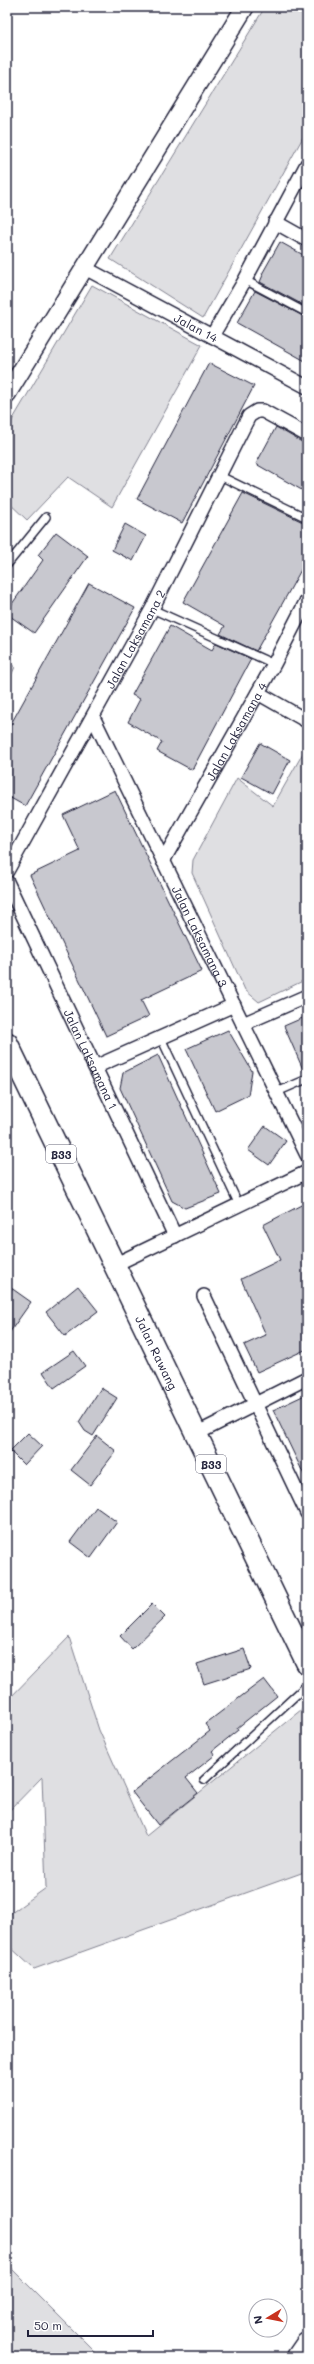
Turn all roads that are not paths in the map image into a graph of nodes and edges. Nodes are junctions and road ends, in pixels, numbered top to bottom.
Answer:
1 (246, 7) edge
2 (307, 164) edge
3 (275, 222) junction
4 (307, 240) edge
5 (85, 268) junction
6 (246, 280) junction
7 (307, 313) edge
8 (212, 336) junction
9 (307, 387) edge
10 (7, 394) edge
11 (307, 435) edge
12 (218, 474) junction
13 (46, 517) dead end
14 (307, 518) edge
15 (7, 565) edge
16 (307, 600) edge
17 (152, 609) junction
18 (274, 664) junction
19 (258, 693) junction
20 (93, 717) junction
21 (307, 721) edge
22 (163, 861) junction
23 (7, 872) edge
24 (7, 882) edge
25 (307, 996) edge
26 (234, 1005) junction
27 (243, 1024) junction
28 (160, 1038) junction
29 (7, 1043) edge
30 (95, 1067) junction
31 (307, 1079) edge
32 (277, 1092) junction
33 (307, 1154) edge
34 (307, 1172) edge
35 (239, 1205) junction
36 (175, 1236) junction
37 (114, 1265) junction
38 (204, 1296) dead end
39 (307, 1378) edge
40 (255, 1404) junction
41 (196, 1434) junction
42 (307, 1513) edge
43 (307, 1663) edge
44 (307, 1685) edge
45 (204, 1780) dead end
46 (307, 2344) edge
47 (298, 2357) edge

1 - 5 street
2 - 3 street
3 - 4 street
3 - 6 street
5 - 8 street, Jalan 14
5 - 10 street
6 - 7 lane
6 - 8 street
8 - 9 street, Jalan 14
11 - 12 street, Jalan Laksamana 2
12 - 14 lane
12 - 17 street, Jalan Laksamana 2
13 - 15 lane
16 - 18 street, Jalan Laksamana 4
17 - 18 lane
17 - 20 street, Jalan Laksamana 2
18 - 19 street, Jalan Laksamana 4
19 - 21 street
19 - 22 street, Jalan Laksamana 4
20 - 22 street, Jalan Laksamana 3
20 - 23 street, Jalan Laksamana 2
22 - 26 street, Jalan Laksamana 3
24 - 30 street, Jalan Laksamana 1
25 - 27 street
26 - 27 street, Jalan Laksamana 3
26 - 28 street
27 - 32 street, Jalan Laksamana 3
28 - 30 street
28 - 35 lane
29 - 37 main road, Jalan Rawang / B33
30 - 36 street, Jalan Laksamana 1
31 - 32 lane
32 - 33 street, Jalan Laksamana 3
34 - 35 street
35 - 36 street
36 - 37 street
37 - 41 main road, Jalan Rawang / B33
38 - 40 street
39 - 40 street
40 - 41 street
40 - 42 street
41 - 43 main road, Jalan Rawang / B33
44 - 45 lane
46 - 47 highway

